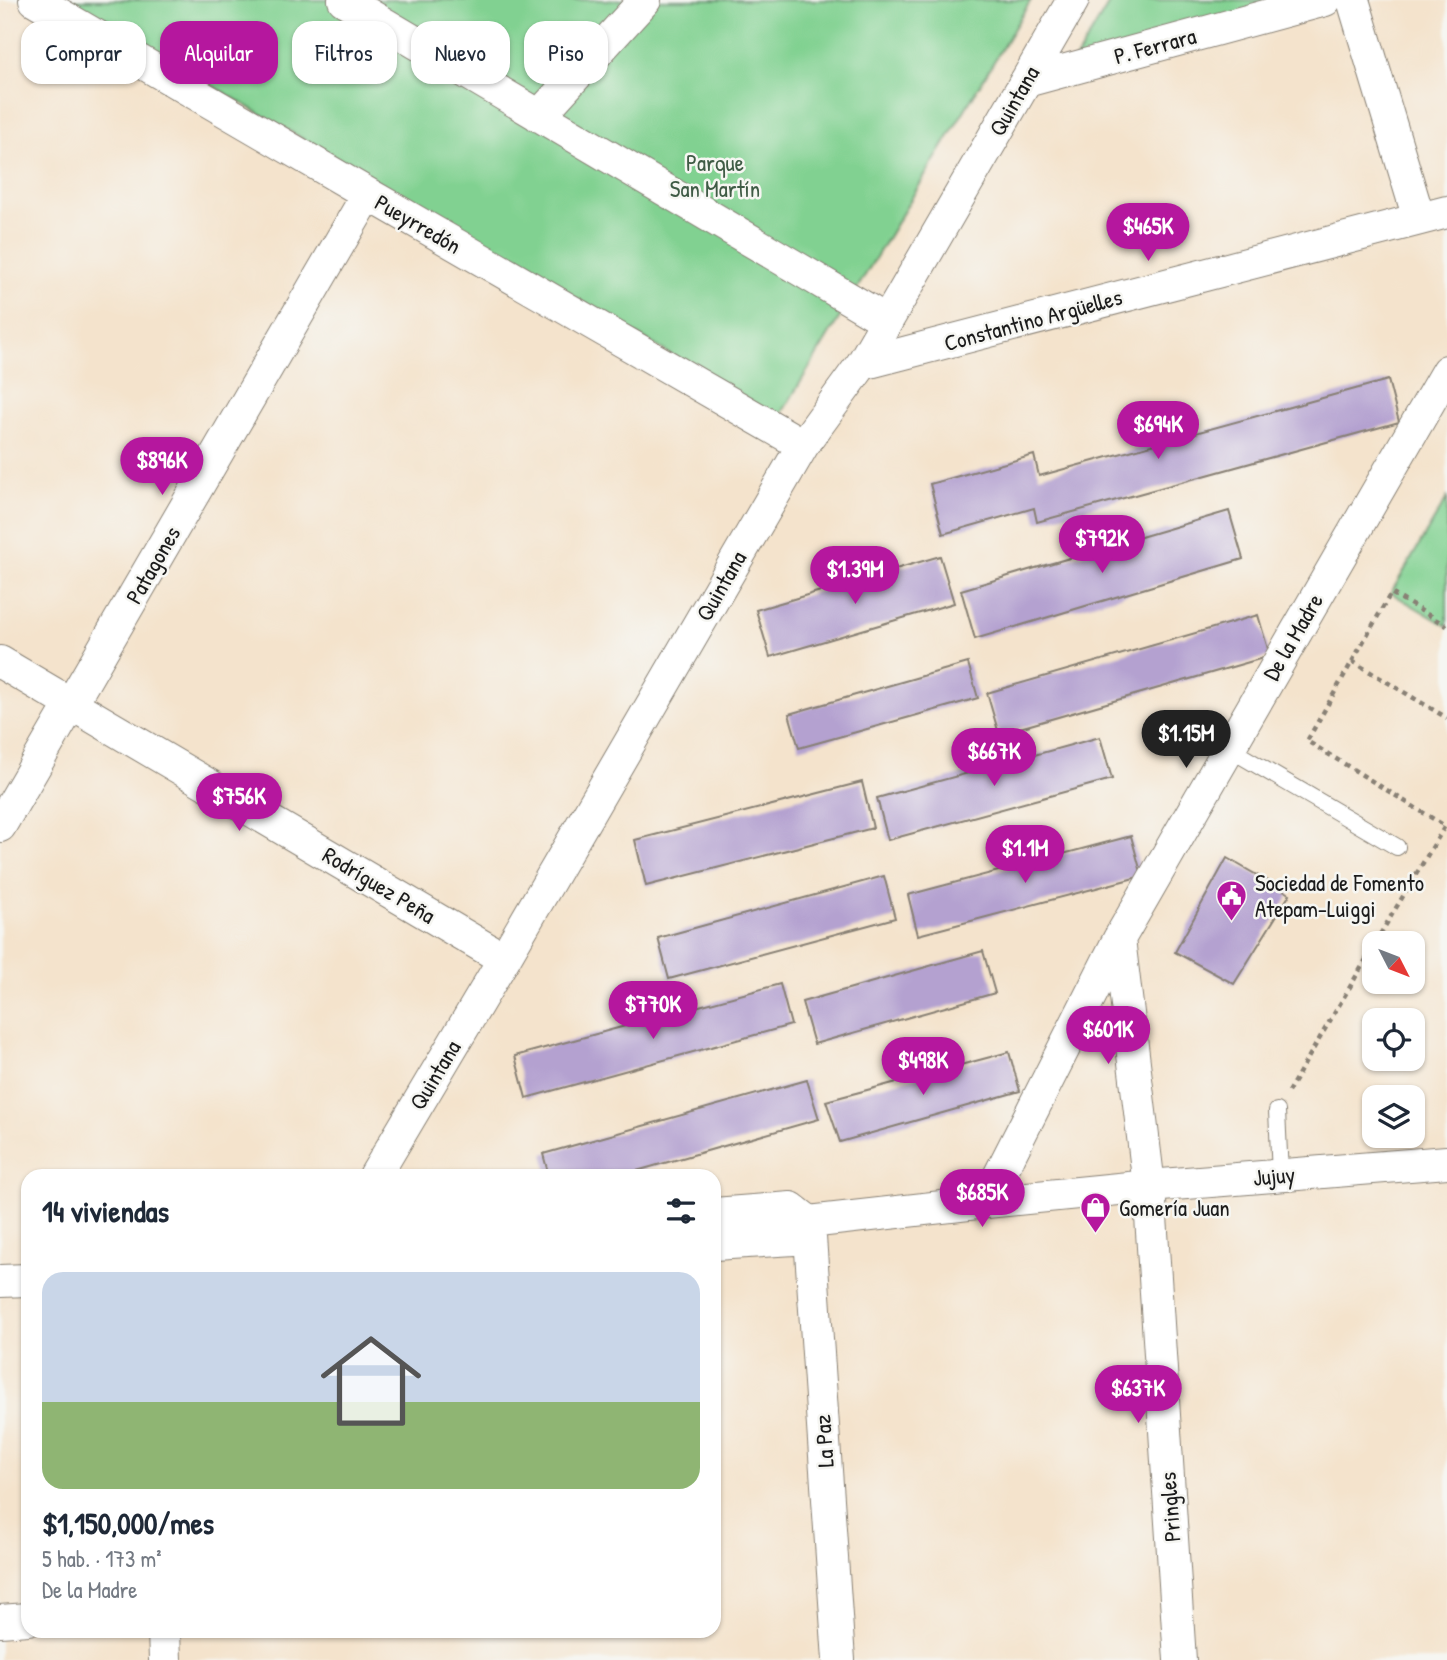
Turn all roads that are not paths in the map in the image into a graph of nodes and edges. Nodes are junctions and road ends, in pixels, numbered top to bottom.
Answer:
1 (35, 0) edge
2 (344, 0) edge
3 (645, 0) edge
4 (1073, 0) edge
5 (1325, 0) edge
6 (1353, 0) edge
7 (1026, 81) junction
8 (539, 116) junction
9 (368, 194) junction
10 (1433, 215) edge
11 (887, 321) junction
12 (862, 364) junction
13 (1447, 371) edge
14 (803, 445) junction
15 (0, 662) edge
16 (72, 704) junction
17 (1228, 748) junction
18 (0, 826) edge
19 (1397, 847) dead end
20 (1119, 939) junction
21 (504, 959) junction
22 (1277, 1111) road end
23 (1447, 1161) edge
24 (379, 1169) edge
25 (1280, 1175) junction
26 (1149, 1186) junction
27 (986, 1202) junction
28 (721, 1213) edge
29 (810, 1222) junction
30 (721, 1244) edge
31 (21, 1280) edge
32 (0, 1282) edge
33 (21, 1620) edge
34 (0, 1621) edge
35 (164, 1638) edge
36 (166, 1660) edge
37 (839, 1660) edge
38 (1180, 1660) edge

1 - 9 street, Pueyrredón
2 - 8 street
3 - 8 street
4 - 7 street, Quintana
5 - 7 street, P. Ferrara
6 - 10 street
7 - 11 street, Quintana
8 - 11 street
9 - 14 street, Pueyrredón
9 - 16 street, Patagones
10 - 12 street, Constantino Argüelles
11 - 12 street, Quintana
12 - 14 street, Quintana
13 - 17 street, De la Madre
14 - 21 street, Quintana
15 - 16 street, Rodríguez Peña
16 - 18 street, Patagones
16 - 21 street, Rodríguez Peña
17 - 19 lane
17 - 20 street, De la Madre
20 - 26 street
20 - 27 street, De la Madre
21 - 24 street, Quintana
22 - 25 lane
23 - 25 street, Jujuy
25 - 26 street, Jujuy
26 - 27 street, Jujuy
26 - 38 street, Pringles
27 - 29 street, Jujuy
28 - 29 street
29 - 30 street
29 - 37 street, La Paz
31 - 32 street
33 - 34 street
35 - 36 street

